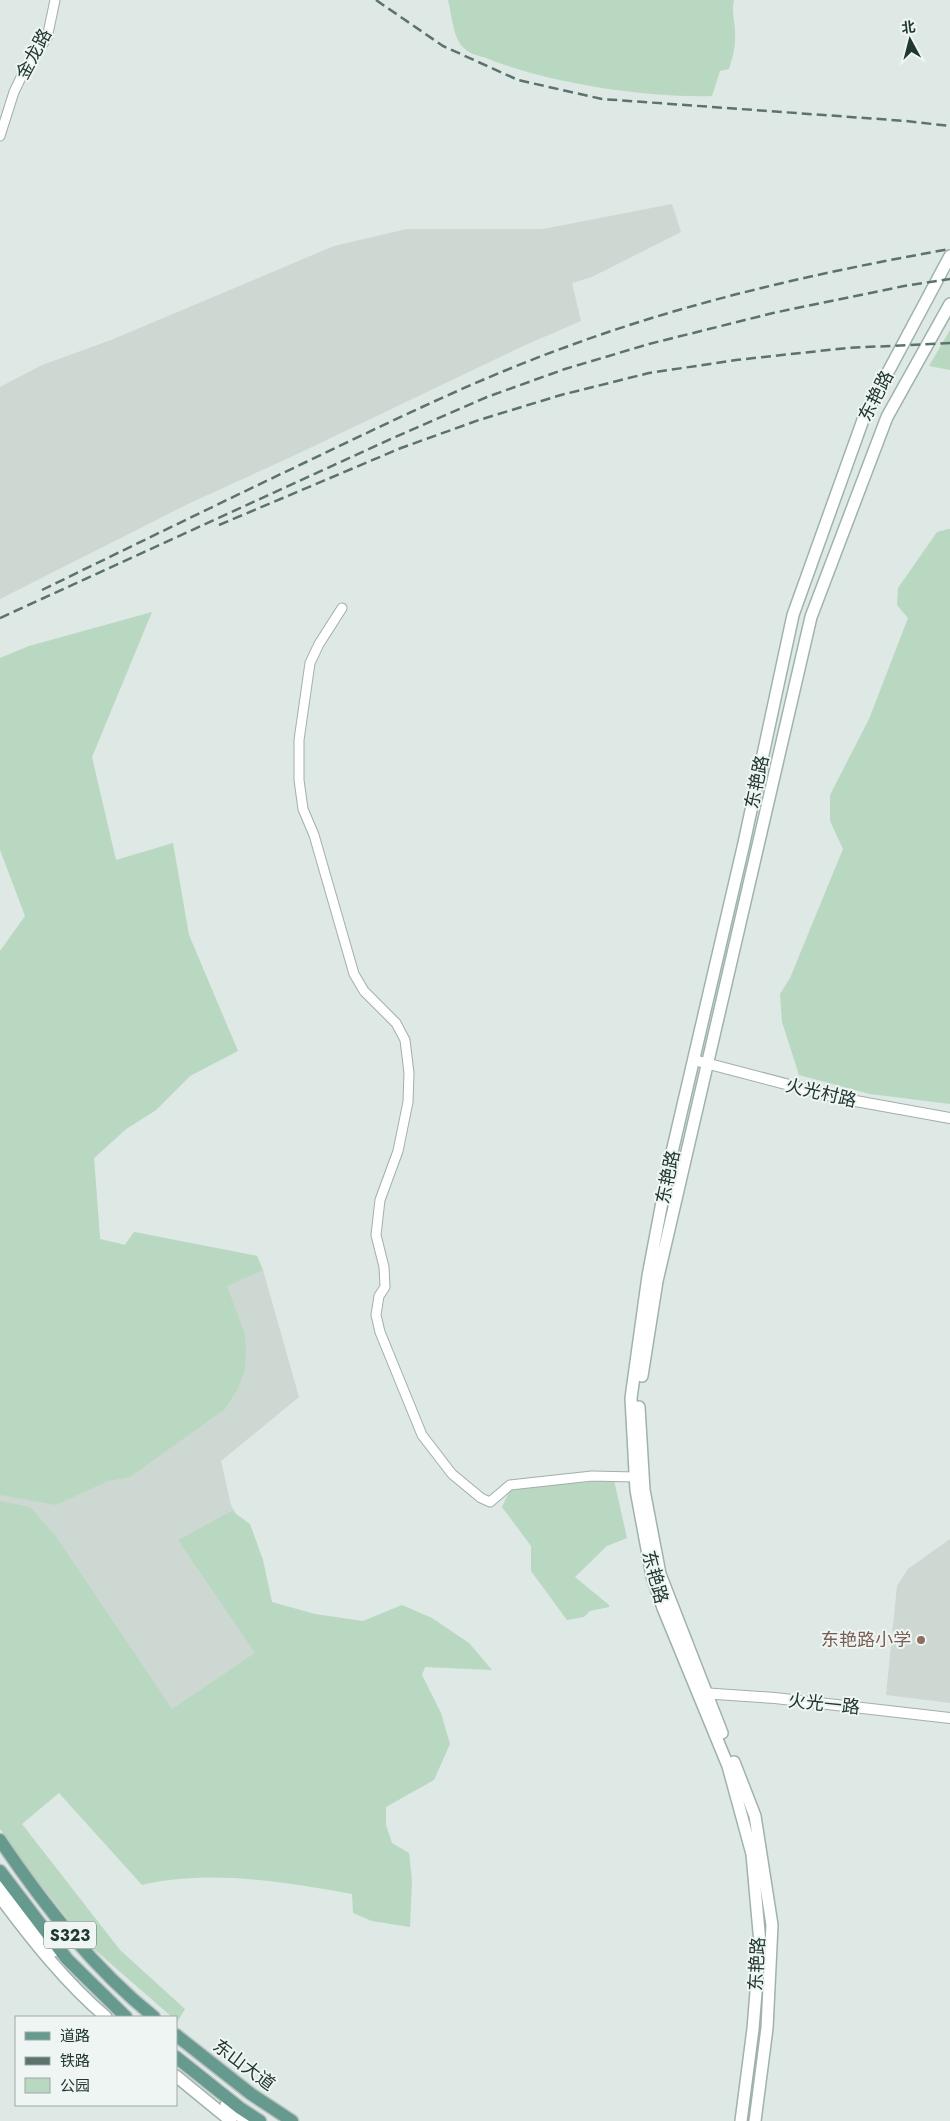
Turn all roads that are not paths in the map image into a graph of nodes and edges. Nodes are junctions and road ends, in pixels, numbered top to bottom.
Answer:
1 (55, 0) edge
2 (0, 136) edge
3 (950, 256) edge
4 (950, 304) edge
5 (342, 608) dead end
6 (694, 1060) junction
7 (708, 1065) junction
8 (950, 1118) edge
9 (635, 1476) junction
10 (702, 1693) junction
11 (950, 1718) edge
12 (0, 1840) edge
13 (0, 1871) edge
14 (0, 1882) edge
15 (0, 1897) edge
16 (105, 2016) edge
17 (120, 2016) edge
18 (125, 2016) edge
19 (153, 2016) edge
20 (178, 2036) edge
21 (178, 2059) edge
22 (178, 2066) edge
23 (178, 2078) edge
24 (226, 2119) edge
25 (247, 2121) edge
26 (260, 2121) edge
27 (292, 2121) edge
28 (741, 2121) edge
29 (755, 2121) edge

1 - 2 street, 金龙路
3 - 6 main road, 东艳路
4 - 7 main road, 东艳路
5 - 9 street
6 - 7 street, 火光村路
6 - 9 main road, 东艳路
7 - 8 street, 火光村路
7 - 10 main road, 东艳路
9 - 10 main road, 东艳路
10 - 11 street, 火光一路
10 - 28 main road, 东艳路
10 - 29 main road, 东艳路
12 - 19 main road, S323
13 - 18 main road
14 - 17 main road, S323
15 - 16 main road, S323
20 - 27 main road, 东山大道
21 - 26 main road, 东山大道
22 - 25 main road
23 - 24 main road

